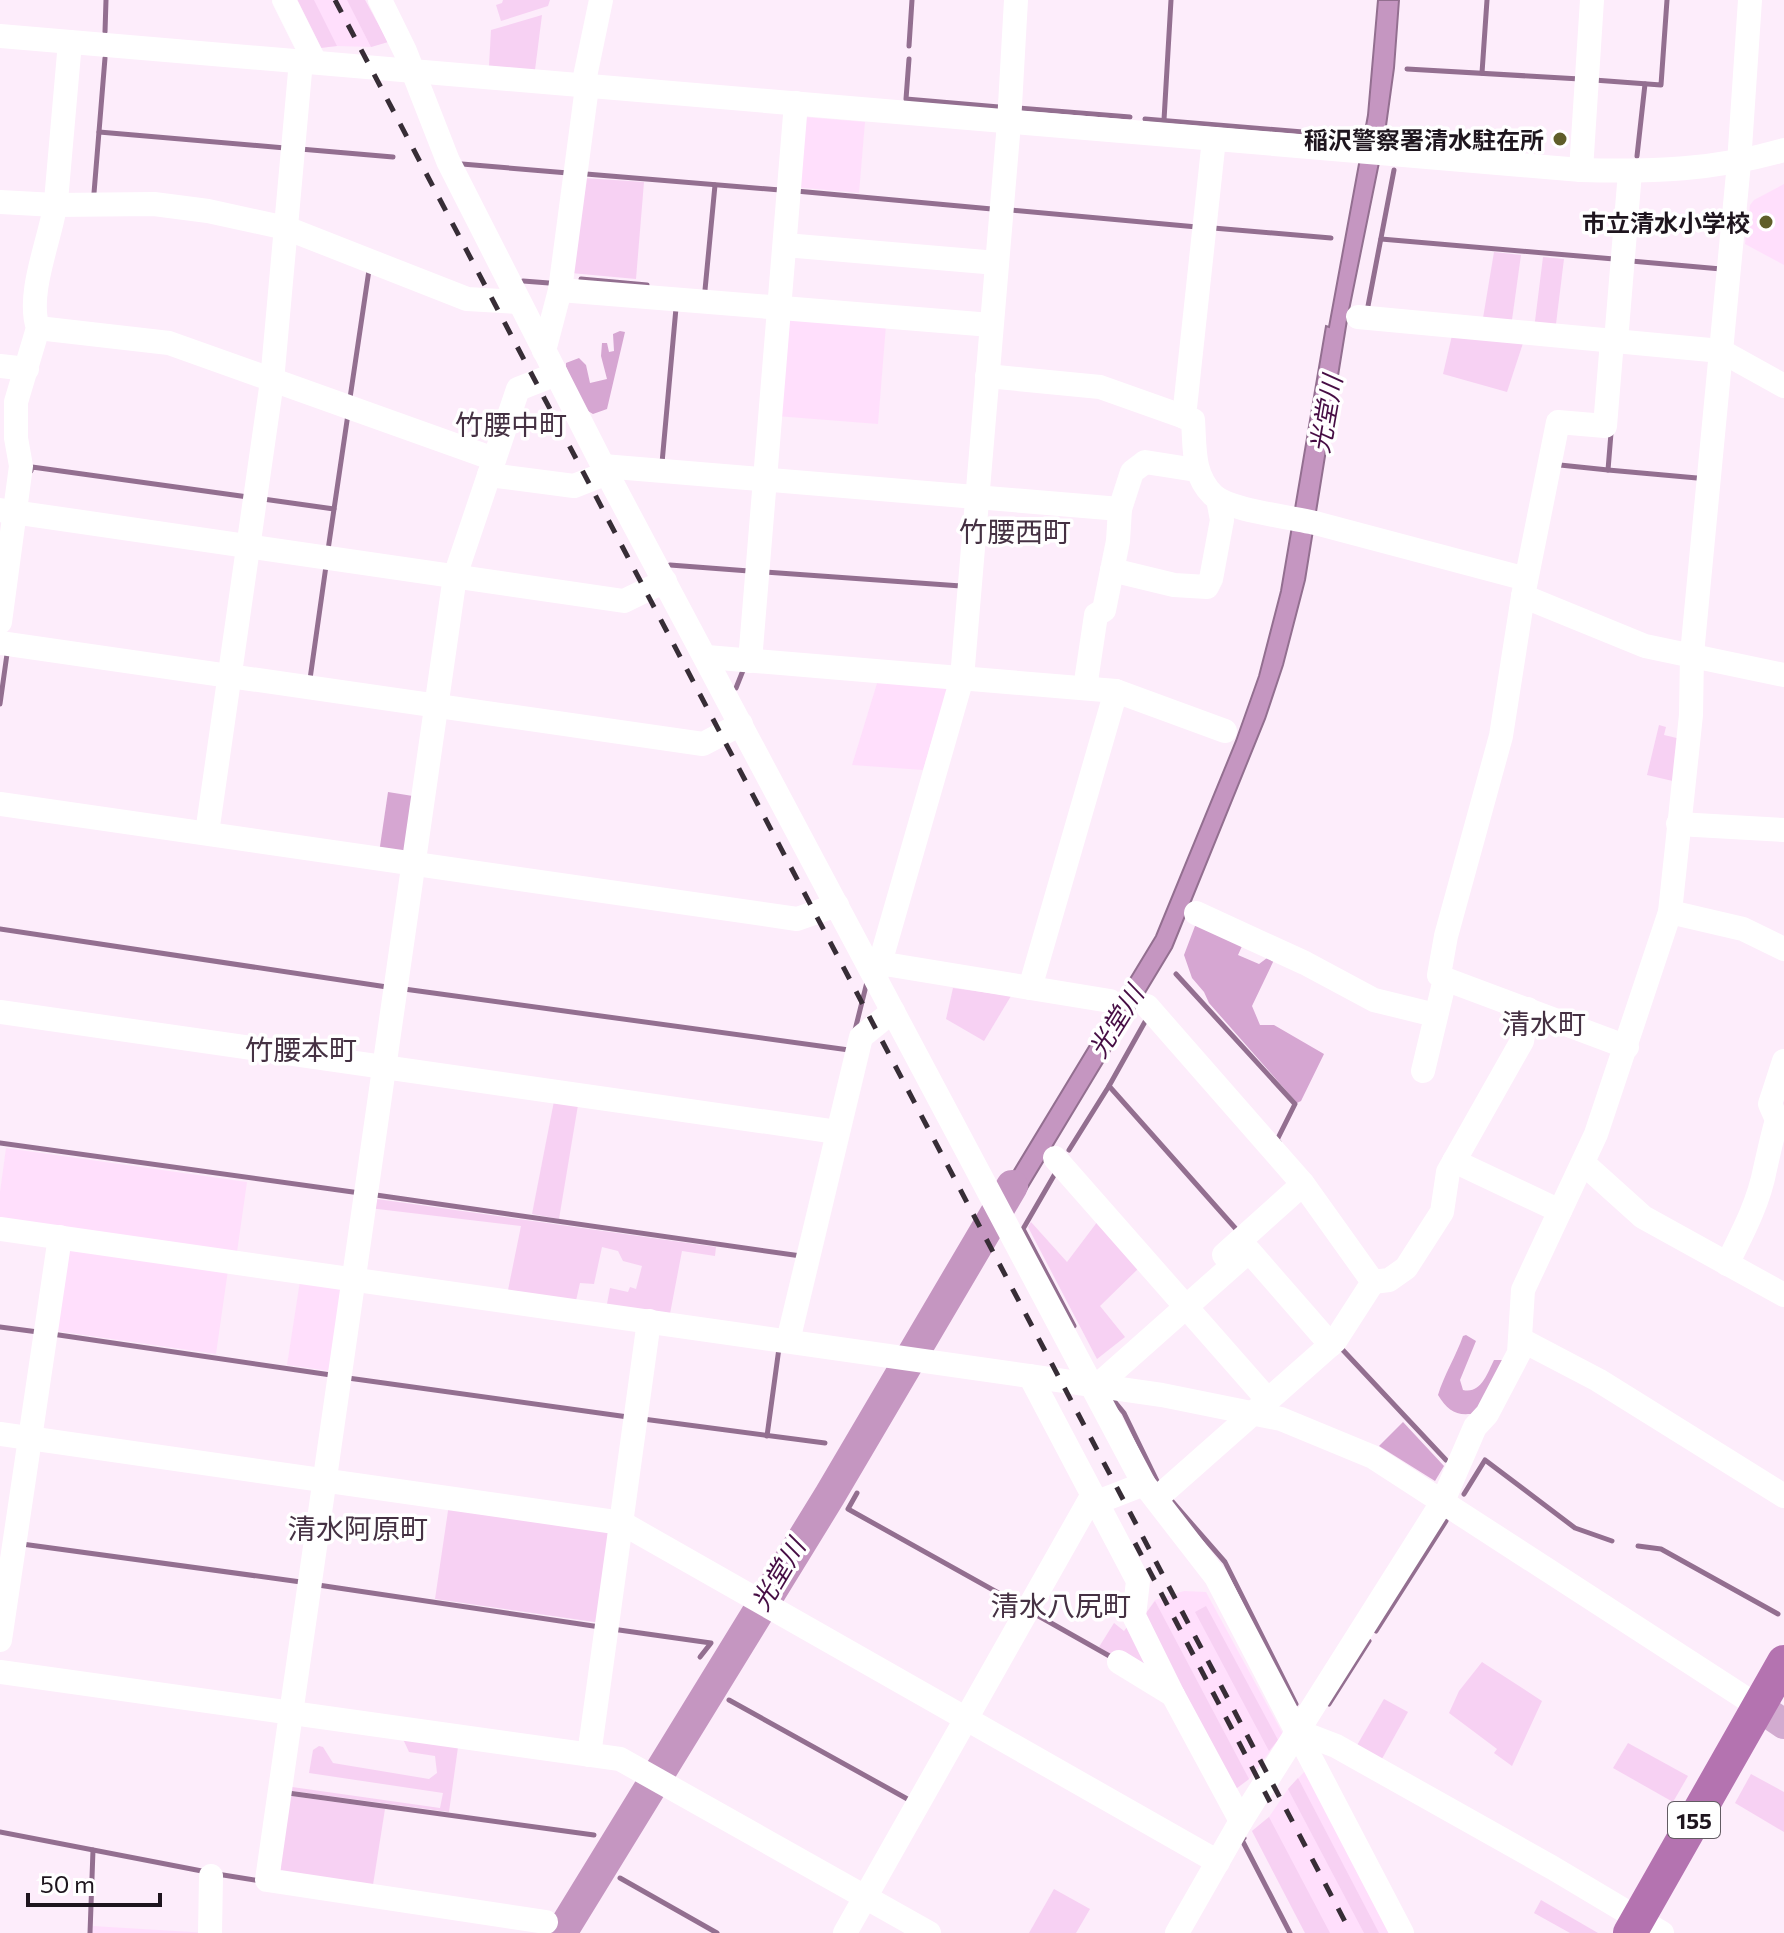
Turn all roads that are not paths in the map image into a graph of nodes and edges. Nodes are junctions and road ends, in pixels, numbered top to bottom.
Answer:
1 (284, 0) edge
2 (380, 0) edge
3 (601, 0) edge
4 (1016, 0) edge
5 (1592, 0) edge
6 (1750, 0) edge
7 (0, 36) edge
8 (70, 42) junction
9 (308, 62) junction
10 (413, 71) junction
11 (585, 86) junction
12 (796, 103) junction
13 (1009, 123) junction
14 (1214, 139) junction
15 (1784, 150) edge
16 (1739, 163) junction
17 (1581, 170) junction
18 (1630, 172) junction
19 (0, 202) edge
20 (55, 205) junction
21 (286, 228) junction
22 (785, 245) junction
23 (997, 263) junction
24 (560, 290) junction
25 (519, 302) junction
26 (781, 307) junction
27 (1358, 317) dead end
28 (991, 325) junction
29 (38, 328) junction
30 (1614, 341) junction
31 (544, 351) junction
32 (1721, 351) junction
33 (0, 366) edge
34 (27, 369) junction
35 (556, 374) junction
36 (987, 376) junction
37 (272, 381) junction
38 (1784, 386) edge
39 (1184, 417) junction
40 (491, 467) junction
41 (605, 469) junction
42 (1196, 470) junction
43 (765, 478) junction
44 (977, 496) junction
45 (1218, 499) junction
46 (1120, 509) junction
47 (8, 511) edge
48 (248, 546) junction
49 (1112, 570) junction
50 (455, 576) junction
51 (665, 581) junction
52 (1525, 587) junction
53 (0, 622) edge
54 (0, 643) edge
55 (1692, 654) junction
56 (707, 657) junction
57 (750, 661) junction
58 (1784, 675) edge
59 (229, 677) junction
60 (962, 678) junction
61 (1085, 688) junction
62 (1116, 691) junction
63 (437, 706) junction
64 (741, 724) junction
65 (1225, 731) dead end
66 (0, 804) edge
67 (1678, 824) junction
68 (1784, 830) edge
69 (207, 833) junction
70 (414, 863) junction
71 (837, 905) junction
72 (1670, 912) junction
73 (1196, 913) dead end
74 (1784, 949) edge
75 (878, 970) junction
76 (1445, 979) junction
77 (1030, 988) junction
78 (1110, 1001) dead end
79 (1147, 1006) dead end
80 (1528, 1009) junction
81 (893, 1011) junction
82 (0, 1012) edge
83 (1435, 1015) junction
84 (1627, 1047) junction
85 (1784, 1061) edge
86 (385, 1067) junction
87 (1423, 1071) dead end
88 (837, 1132) junction
89 (1055, 1158) dead end
90 (1454, 1161) junction
91 (1583, 1163) junction
92 (1303, 1184) junction
93 (1560, 1211) junction
94 (0, 1229) edge
95 (60, 1237) junction
96 (1727, 1264) junction
97 (354, 1279) junction
98 (1373, 1282) junction
99 (1784, 1295) edge
100 (1182, 1302) junction
101 (649, 1321) junction
102 (1520, 1339) junction
103 (788, 1341) junction
104 (1331, 1345) junction
105 (1030, 1376) junction
106 (1093, 1382) junction
107 (1261, 1406) junction
108 (0, 1434) edge
109 (30, 1438) junction
110 (325, 1482) junction
111 (1150, 1491) junction
112 (1784, 1496) edge
113 (1093, 1500) junction
114 (1443, 1501) junction
115 (622, 1523) junction
116 (0, 1640) edge
117 (1119, 1662) dead end
118 (1784, 1662) edge
119 (0, 1672) edge
120 (1173, 1695) junction
121 (291, 1713) junction
122 (1772, 1716) edge
123 (966, 1719) junction
124 (1297, 1731) junction
125 (589, 1755) junction
126 (1241, 1821) junction
127 (1218, 1862) junction
128 (211, 1876) dead end
129 (865, 1897) junction
130 (546, 1922) dead end
131 (1643, 1928) edge
132 (210, 1933) edge
133 (845, 1933) edge
134 (929, 1933) edge
135 (1177, 1933) edge
136 (1402, 1933) edge

1 - 9 street
2 - 10 street
3 - 11 street
4 - 13 street
5 - 17 street
6 - 16 street
7 - 8 street
8 - 9 street
8 - 20 street
9 - 10 street
9 - 21 street
10 - 11 street
10 - 25 street
11 - 12 street
11 - 24 street
12 - 13 street
12 - 22 street
13 - 14 street
13 - 23 street
14 - 17 street
14 - 39 street
15 - 16 street
16 - 18 street
16 - 32 street
17 - 18 street
18 - 30 street
19 - 20 street
20 - 21 street
20 - 29 street
21 - 25 street
21 - 37 street
22 - 23 street
22 - 26 street
23 - 28 street
24 - 26 street
24 - 31 street
25 - 31 street
26 - 28 street
26 - 43 street
27 - 30 street
28 - 36 street
29 - 34 street
29 - 37 street
30 - 32 street
30 - 52 street
31 - 35 street
32 - 38 street
32 - 55 street
33 - 34 street
34 - 47 street
35 - 40 street
35 - 41 street
36 - 39 street
36 - 44 street
37 - 40 street
37 - 48 street
39 - 42 street
40 - 41 street
40 - 50 street
41 - 43 street
41 - 51 street
42 - 45 street
42 - 46 street
43 - 44 street
43 - 57 street
44 - 46 street
44 - 60 street
45 - 49 street
45 - 52 street
46 - 49 street
47 - 48 street
47 - 53 street
48 - 50 street
48 - 59 street
49 - 61 street
50 - 51 street
50 - 63 street
51 - 56 street
52 - 55 street
52 - 76 street
54 - 59 street
55 - 58 street
55 - 67 street
56 - 57 street
56 - 64 street
57 - 60 street
59 - 63 street
59 - 69 street
60 - 61 street
60 - 75 street
61 - 62 street
62 - 65 street
62 - 77 street
63 - 64 street
63 - 70 street
64 - 71 street
66 - 69 street
67 - 68 street
67 - 72 street
69 - 70 street
70 - 71 street
70 - 86 street
71 - 75 street
72 - 74 street
72 - 84 street
73 - 83 street
75 - 77 street
75 - 81 street
76 - 80 street
76 - 83 street
77 - 78 street
79 - 92 street
80 - 84 street
80 - 90 street
81 - 88 street
81 - 106 street
82 - 86 street
83 - 87 street
84 - 91 street
85 - 96 street
86 - 88 street
86 - 97 street
88 - 103 street
89 - 100 street
90 - 93 street
90 - 98 street
91 - 93 street
91 - 96 street
92 - 98 street
92 - 100 street
93 - 102 street
94 - 95 street
95 - 97 street
95 - 109 street
96 - 99 street
97 - 101 street
97 - 110 street
98 - 104 street
100 - 104 street
100 - 106 street
100 - 107 street
101 - 103 street
101 - 115 street
102 - 112 street
102 - 114 street
103 - 105 street
104 - 107 street
105 - 106 street
105 - 113 street
106 - 107 street
106 - 111 street
107 - 111 street
107 - 114 street
108 - 109 street
109 - 110 street
109 - 116 street
110 - 115 street
110 - 121 street
111 - 113 street
111 - 124 street
113 - 120 street
113 - 123 street
114 - 122 street
114 - 124 street
115 - 123 street
115 - 125 street
117 - 120 street
118 - 122 highway, 155
119 - 121 street
120 - 126 street
121 - 125 street
121 - 130 street
122 - 131 highway, 155
123 - 127 street
123 - 129 street
124 - 126 street
124 - 131 street
124 - 136 street
125 - 129 street
126 - 127 street
127 - 135 street
128 - 132 street
129 - 133 street
129 - 134 street

